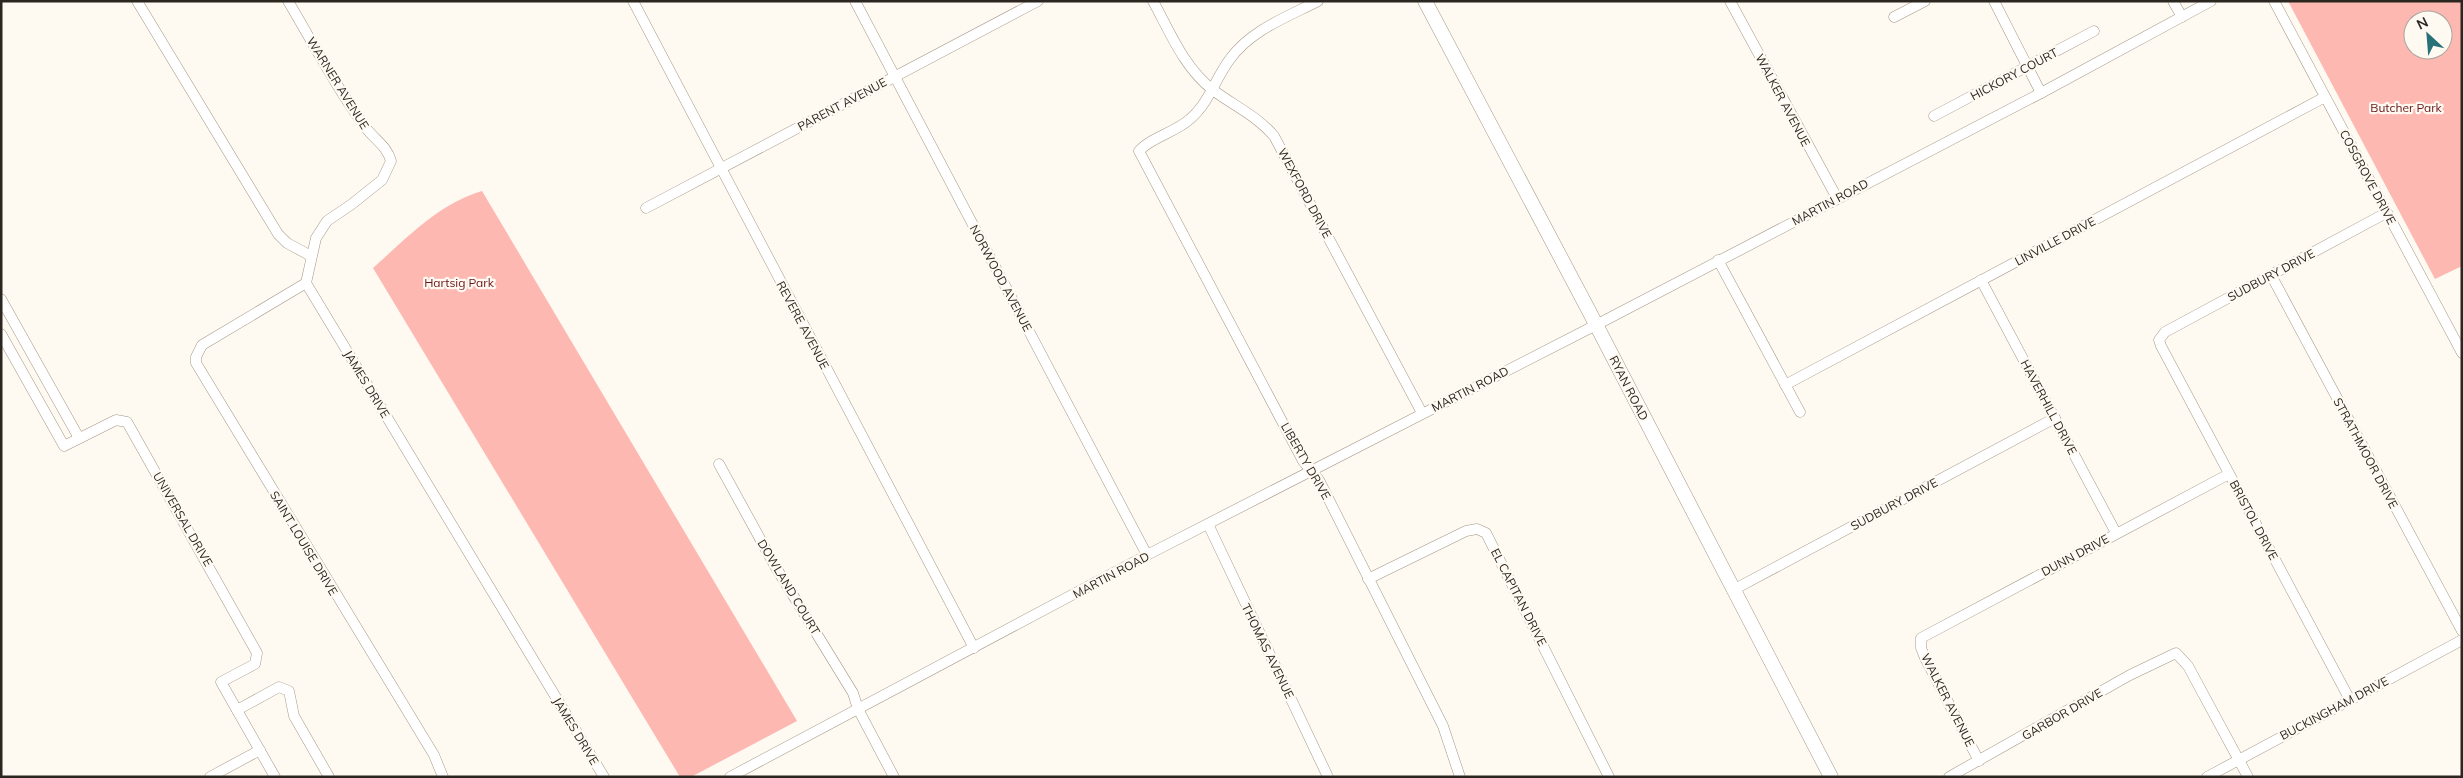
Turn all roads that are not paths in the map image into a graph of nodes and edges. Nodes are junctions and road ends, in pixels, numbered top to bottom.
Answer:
1 (137, 1) edge
2 (288, 1) edge
3 (632, 1) edge
4 (856, 1) edge
5 (1038, 1) edge
6 (1153, 1) edge
7 (1318, 1) edge
8 (1425, 1) edge
9 (1730, 1) edge
10 (1925, 1) edge
11 (1994, 1) edge
12 (2174, 1) edge
13 (2211, 1) edge
14 (2274, 1) edge
15 (1894, 17) dead end
16 (2182, 17) junction
17 (2094, 31) dead end
18 (2028, 67) junction
19 (895, 76) junction
20 (1212, 89) junction
21 (2041, 93) junction
22 (2325, 97) junction
23 (1934, 116) dead end
24 (721, 169) junction
25 (1837, 198) junction
26 (646, 208) dead end
27 (2386, 213) junction
28 (311, 256) junction
29 (1718, 260) junction
30 (2271, 275) junction
31 (1981, 280) junction
32 (306, 283) junction
33 (1, 300) edge
34 (1596, 325) junction
35 (1, 334) edge
36 (24, 339) junction
37 (2159, 340) joint
38 (9, 348) junction
39 (2462, 353) edge
40 (1785, 385) junction
41 (1800, 412) dead end
42 (1422, 413) junction
43 (2055, 418) junction
44 (70, 443) junction
45 (719, 464) dead end
46 (1312, 470) junction
47 (2229, 474) junction
48 (1208, 524) junction
49 (2116, 533) junction
50 (1147, 555) junction
51 (1368, 579) junction
52 (1733, 590) junction
53 (2462, 631) edge
54 (1922, 638) joint
55 (2462, 640) edge
56 (974, 648) junction
57 (2350, 700) junction
58 (858, 709) junction
59 (237, 710) junction
60 (260, 750) junction
61 (2239, 759) junction
62 (1978, 761) junction
63 (210, 777) edge
64 (275, 777) edge
65 (329, 777) edge
66 (443, 777) edge
67 (604, 777) edge
68 (730, 777) edge
69 (894, 777) edge
70 (1328, 777) edge
71 (1460, 777) edge
72 (1610, 777) edge
73 (1831, 777) edge
74 (1948, 777) edge
75 (2207, 777) edge
76 (2248, 777) edge

1 - 28 street
2 - 28 street, WARNER AVENUE
3 - 24 street, REVERE AVENUE
4 - 19 street, NORWOOD AVENUE
5 - 19 street, PARENT AVENUE
6 - 20 street, WEXFORD DRIVE
7 - 20 street
8 - 34 main road, RYAN ROAD
9 - 25 street, WALKER AVENUE
10 - 15 street
11 - 18 street
12 - 16 street
13 - 16 street, MARTIN ROAD
14 - 22 street, COSGROVE DRIVE
16 - 21 street, MARTIN ROAD
17 - 18 street, HICKORY COURT
18 - 21 street
18 - 23 street, HICKORY COURT
19 - 24 street, PARENT AVENUE
19 - 50 street, NORWOOD AVENUE
20 - 42 street, WEXFORD DRIVE
20 - 46 street, LIBERTY DRIVE
21 - 25 street, MARTIN ROAD
22 - 27 street, COSGROVE DRIVE
22 - 31 street, LINVILLE DRIVE
24 - 26 street, PARENT AVENUE
24 - 56 street, REVERE AVENUE
25 - 29 street, MARTIN ROAD
27 - 30 street, SUDBURY DRIVE
27 - 39 street, COSGROVE DRIVE
28 - 32 street
29 - 34 street, MARTIN ROAD
29 - 40 street
30 - 37 street, SUDBURY DRIVE
30 - 53 street, STRATHMOOR DRIVE
31 - 40 street, LINVILLE DRIVE
31 - 43 street, HAVERHILL DRIVE
32 - 66 street, SAINT LOUISE DRIVE
32 - 67 street, JAMES DRIVE
33 - 36 street
34 - 42 street, MARTIN ROAD
34 - 52 main road, RYAN ROAD
35 - 38 street
36 - 38 street
36 - 44 street
37 - 47 street, BRISTOL DRIVE
38 - 44 street
40 - 41 street
42 - 46 street, MARTIN ROAD
43 - 49 street, HAVERHILL DRIVE
43 - 52 street, SUDBURY DRIVE
44 - 59 street, UNIVERSAL DRIVE
45 - 58 street, DOWLAND COURT
46 - 48 street, MARTIN ROAD
46 - 51 street, LIBERTY DRIVE
47 - 49 street, DUNN DRIVE
47 - 57 street, BRISTOL DRIVE
48 - 50 street, MARTIN ROAD
48 - 70 street, THOMAS AVENUE
49 - 54 street, DUNN DRIVE
50 - 56 street, MARTIN ROAD
51 - 71 street, LIBERTY DRIVE
51 - 72 street, EL CAPITAN DRIVE
52 - 73 main road, RYAN ROAD
54 - 62 street, WALKER AVENUE
55 - 57 street, BUCKINGHAM DRIVE
56 - 58 street, MARTIN ROAD
57 - 61 street, BUCKINGHAM DRIVE
58 - 68 street, MARTIN ROAD
58 - 69 street, DOWLAND COURT
59 - 60 street, UNIVERSAL DRIVE
59 - 65 street
60 - 63 street
60 - 64 street, UNIVERSAL DRIVE
61 - 62 street, GARBOR DRIVE
61 - 75 street, BUCKINGHAM DRIVE
61 - 76 street
62 - 74 street, GARBOR DRIVE

